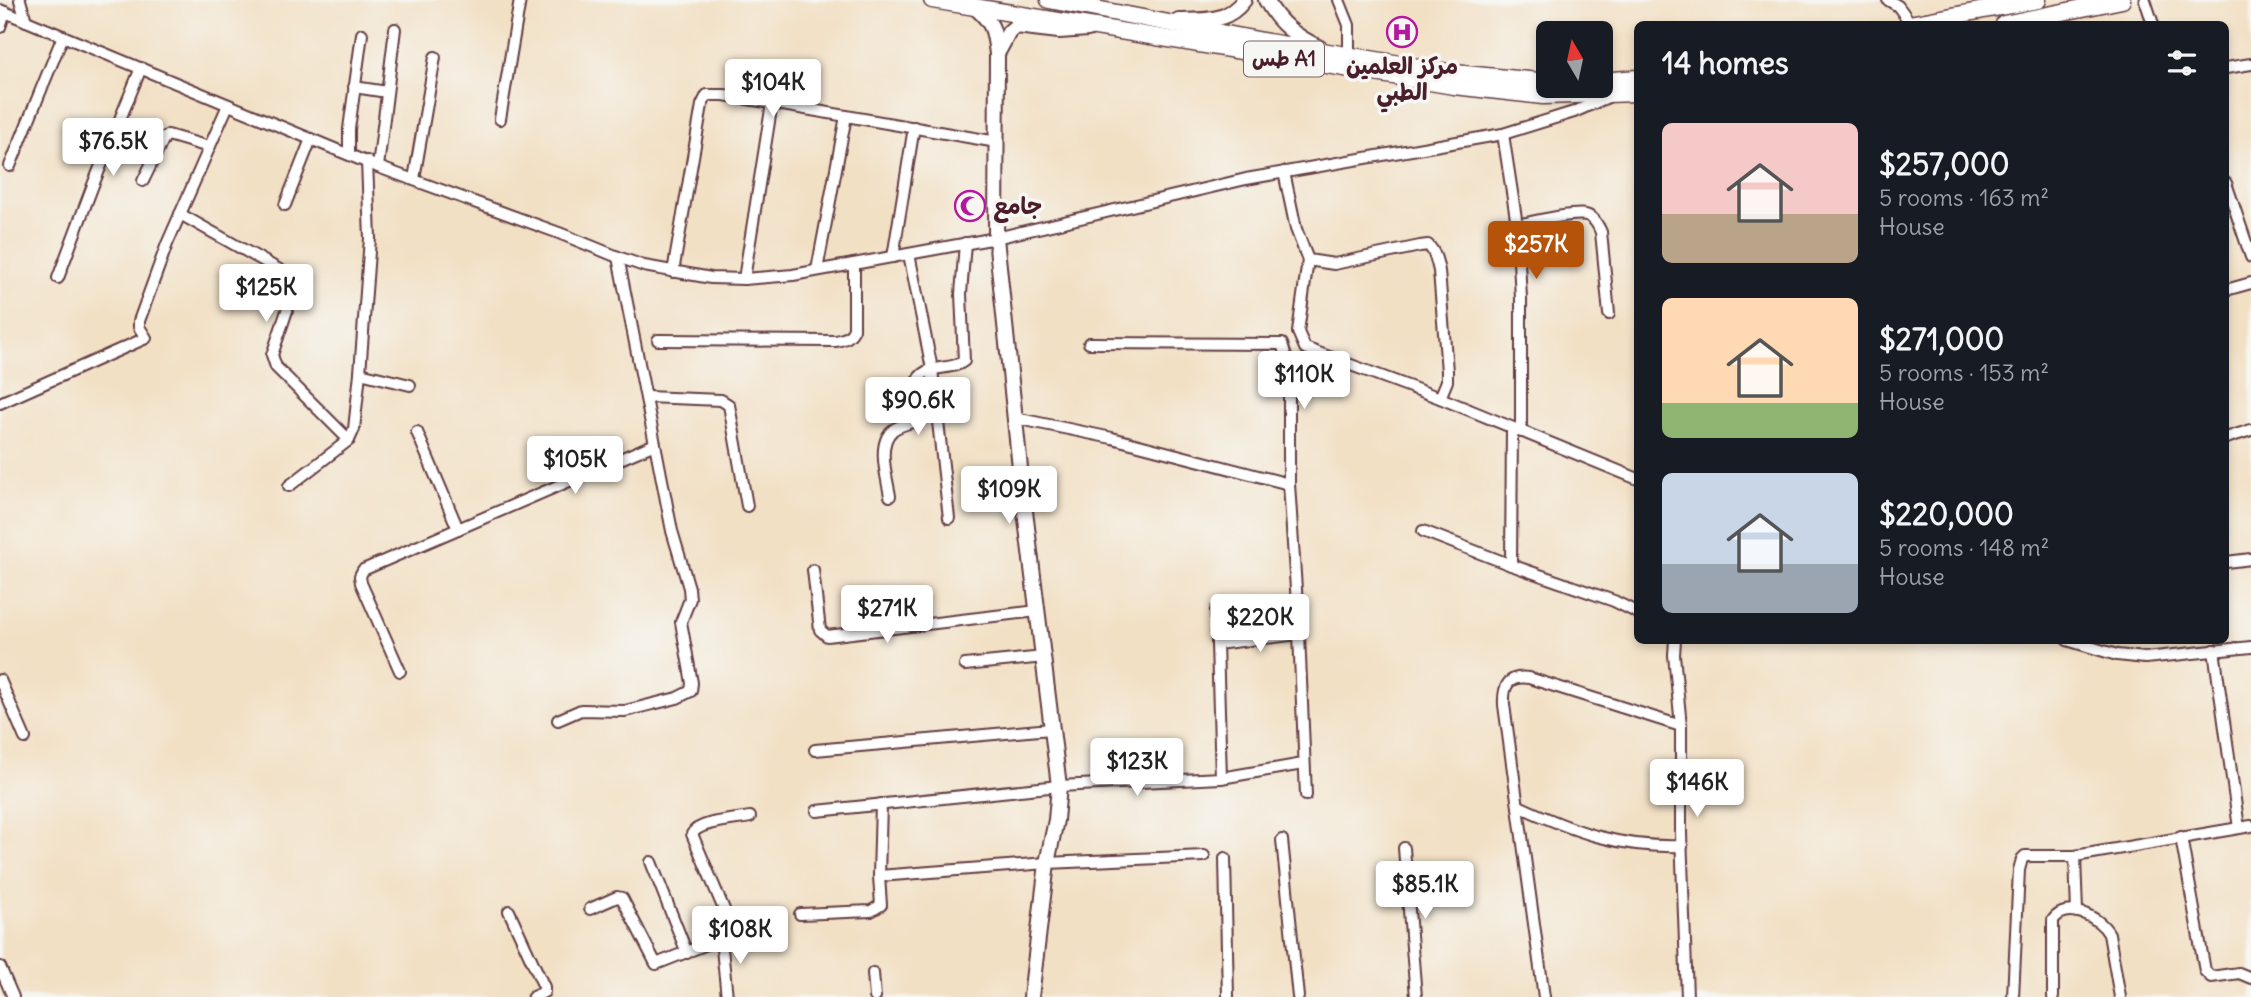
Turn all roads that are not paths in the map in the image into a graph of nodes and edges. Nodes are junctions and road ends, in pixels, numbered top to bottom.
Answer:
1 (20, 0) edge
2 (520, 0) edge
3 (932, 0) edge
4 (1049, 0) edge
5 (1244, 0) edge
6 (1266, 0) edge
7 (1339, 0) edge
8 (1888, 0) edge
9 (2038, 0) edge
10 (2122, 0) edge
11 (2145, 0) edge
12 (976, 8) junction
13 (3, 11) edge
14 (26, 21) junction
15 (1155, 21) junction
16 (1908, 21) edge
17 (1926, 21) edge
18 (2019, 21) edge
19 (2152, 21) edge
20 (0, 27) edge
21 (1098, 28) junction
22 (395, 29) dead end
23 (362, 34) dead end
24 (63, 36) junction
25 (1324, 50) junction
26 (997, 54) junction
27 (1349, 54) junction
28 (435, 57) dead end
29 (2251, 64) edge
30 (141, 68) junction
31 (2229, 68) edge
32 (1634, 78) edge
33 (1614, 80) edge
34 (1536, 81) edge
35 (354, 87) junction
36 (387, 92) junction
37 (1634, 93) edge
38 (1614, 94) edge
39 (1536, 95) edge
40 (1605, 98) edge
41 (772, 103) junction
42 (228, 105) junction
43 (846, 116) junction
44 (500, 119) dead end
45 (914, 127) junction
46 (1503, 134) junction
47 (311, 139) junction
48 (997, 142) junction
49 (209, 148) junction
50 (349, 154) junction
51 (372, 164) junction
52 (10, 166) dead end
53 (1284, 172) junction
54 (414, 179) junction
55 (143, 181) dead end
56 (2229, 192) edge
57 (285, 205) dead end
58 (180, 214) junction
59 (1517, 225) junction
60 (996, 238) junction
61 (965, 243) junction
62 (909, 254) junction
63 (618, 257) junction
64 (893, 257) junction
65 (2251, 257) edge
66 (1308, 260) junction
67 (854, 264) junction
68 (817, 270) junction
69 (673, 272) junction
70 (58, 278) dead end
71 (744, 279) junction
72 (2251, 283) edge
73 (2229, 289) edge
74 (1609, 314) dead end
75 (658, 340) dead end
76 (1089, 343) dead end
77 (932, 369) junction
78 (360, 373) junction
79 (410, 385) dead end
80 (646, 397) junction
81 (1440, 398) junction
82 (0, 403) edge
83 (1015, 418) junction
84 (1517, 430) junction
85 (2251, 430) edge
86 (417, 432) dead end
87 (2229, 437) edge
88 (349, 440) junction
89 (655, 444) junction
90 (1634, 477) edge
91 (1289, 484) junction
92 (289, 486) dead end
93 (890, 496) dead end
94 (747, 506) dead end
95 (949, 518) dead end
96 (458, 529) junction
97 (1423, 531) dead end
98 (2251, 559) edge
99 (2229, 562) edge
100 (1511, 565) junction
101 (813, 570) dead end
102 (1216, 610) dead end
103 (1037, 611) junction
104 (1634, 611) edge
105 (1299, 634) junction
106 (1217, 643) junction
107 (1674, 644) edge
108 (2081, 644) edge
109 (2251, 647) edge
110 (2214, 650) junction
111 (1044, 657) junction
112 (965, 665) dead end
113 (400, 671) dead end
114 (0, 680) edge
115 (558, 720) dead end
116 (1681, 726) junction
117 (1051, 729) junction
118 (25, 738) dead end
119 (815, 750) dead end
120 (1303, 764) junction
121 (1221, 778) junction
122 (1059, 786) junction
123 (1306, 795) dead end
124 (881, 804) junction
125 (1519, 806) junction
126 (817, 811) dead end
127 (750, 817) dead end
128 (2251, 826) edge
129 (2239, 828) junction
130 (2180, 837) junction
131 (1282, 840) dead end
132 (1682, 846) junction
133 (1404, 848) dead end
134 (1205, 856) dead end
135 (2075, 856) junction
136 (1225, 858) dead end
137 (651, 862) dead end
138 (1047, 863) junction
139 (879, 876) junction
140 (590, 909) dead end
141 (509, 911) dead end
142 (2077, 912) junction
143 (800, 914) dead end
144 (721, 939) junction
145 (687, 953) junction
146 (0, 967) edge
147 (873, 974) dead end
148 (2251, 978) edge
149 (13, 997) edge
150 (533, 997) edge
151 (727, 997) edge
152 (875, 997) edge
153 (1031, 997) edge
154 (1228, 997) edge
155 (1298, 997) edge
156 (1416, 997) edge
157 (1544, 997) edge
158 (1687, 997) edge
159 (2013, 997) edge
160 (2053, 997) edge
161 (2120, 997) edge

1 - 14 street
2 - 44 street
3 - 12 highway, طس A1
4 - 15 highway, طس A1
5 - 15 main road
6 - 25 main road
7 - 27 street
8 - 16 street
9 - 17 highway
10 - 18 highway
11 - 19 street
12 - 21 highway, طس A1
12 - 26 main road
13 - 14 street
13 - 20 street
14 - 24 street
15 - 25 highway, طس A1
21 - 26 main road
21 - 39 highway, طس A1
22 - 36 street
23 - 35 street
24 - 30 street
24 - 52 street
25 - 27 highway, طس A1
26 - 48 main road
27 - 34 highway, طس A1
28 - 54 street
29 - 31 street
30 - 42 street
30 - 70 street
32 - 33 highway
35 - 36 street
35 - 50 street
36 - 51 street
37 - 38 highway, طس A1
40 - 46 street
41 - 43 street
41 - 69 street
41 - 71 street
42 - 47 street
42 - 49 street
43 - 45 street
43 - 68 street
45 - 48 street
45 - 64 street
46 - 53 street
46 - 59 street
47 - 50 street
47 - 57 street
48 - 60 main road
49 - 55 street
49 - 58 street
50 - 51 street
51 - 54 street
51 - 78 street
53 - 60 street
53 - 66 street
54 - 63 street
56 - 65 street
58 - 82 street
58 - 88 street
59 - 74 street
59 - 84 street
60 - 61 street
60 - 83 main road
61 - 62 street
61 - 77 street
62 - 64 street
62 - 77 street
63 - 69 street
63 - 80 street
64 - 67 street
66 - 81 street
66 - 81 street
67 - 68 street
67 - 75 street
68 - 71 street
69 - 71 street
72 - 73 street
76 - 91 street
77 - 93 street
77 - 95 street
78 - 79 street
78 - 88 street
80 - 89 street
80 - 94 street
81 - 84 street
83 - 91 street
83 - 103 main road
84 - 90 street
84 - 100 street
85 - 87 street
86 - 96 street
88 - 92 street
89 - 96 street
89 - 115 street
91 - 105 street
96 - 113 street
97 - 100 street
98 - 99 street
100 - 104 street
101 - 103 street
102 - 106 street
103 - 111 main road
105 - 106 street
105 - 120 street
106 - 121 street
107 - 116 street
108 - 110 street
109 - 110 street
110 - 129 street
111 - 112 street
111 - 117 main road
114 - 118 street
116 - 125 street
116 - 132 street
117 - 119 street
117 - 122 main road
120 - 121 street
120 - 123 street
121 - 122 street
122 - 124 street
122 - 138 main road
124 - 126 street
124 - 139 street
125 - 132 street
125 - 157 street
127 - 144 street
128 - 129 street
129 - 130 street
130 - 135 street
130 - 148 street
131 - 155 street
132 - 158 street
133 - 156 street
134 - 138 street
135 - 142 street
135 - 159 street
136 - 154 street
137 - 145 street
138 - 139 street
138 - 153 main road
139 - 143 street
140 - 145 street
141 - 150 street
142 - 160 street
142 - 161 street
144 - 145 street
144 - 151 street
146 - 149 street
147 - 152 street

